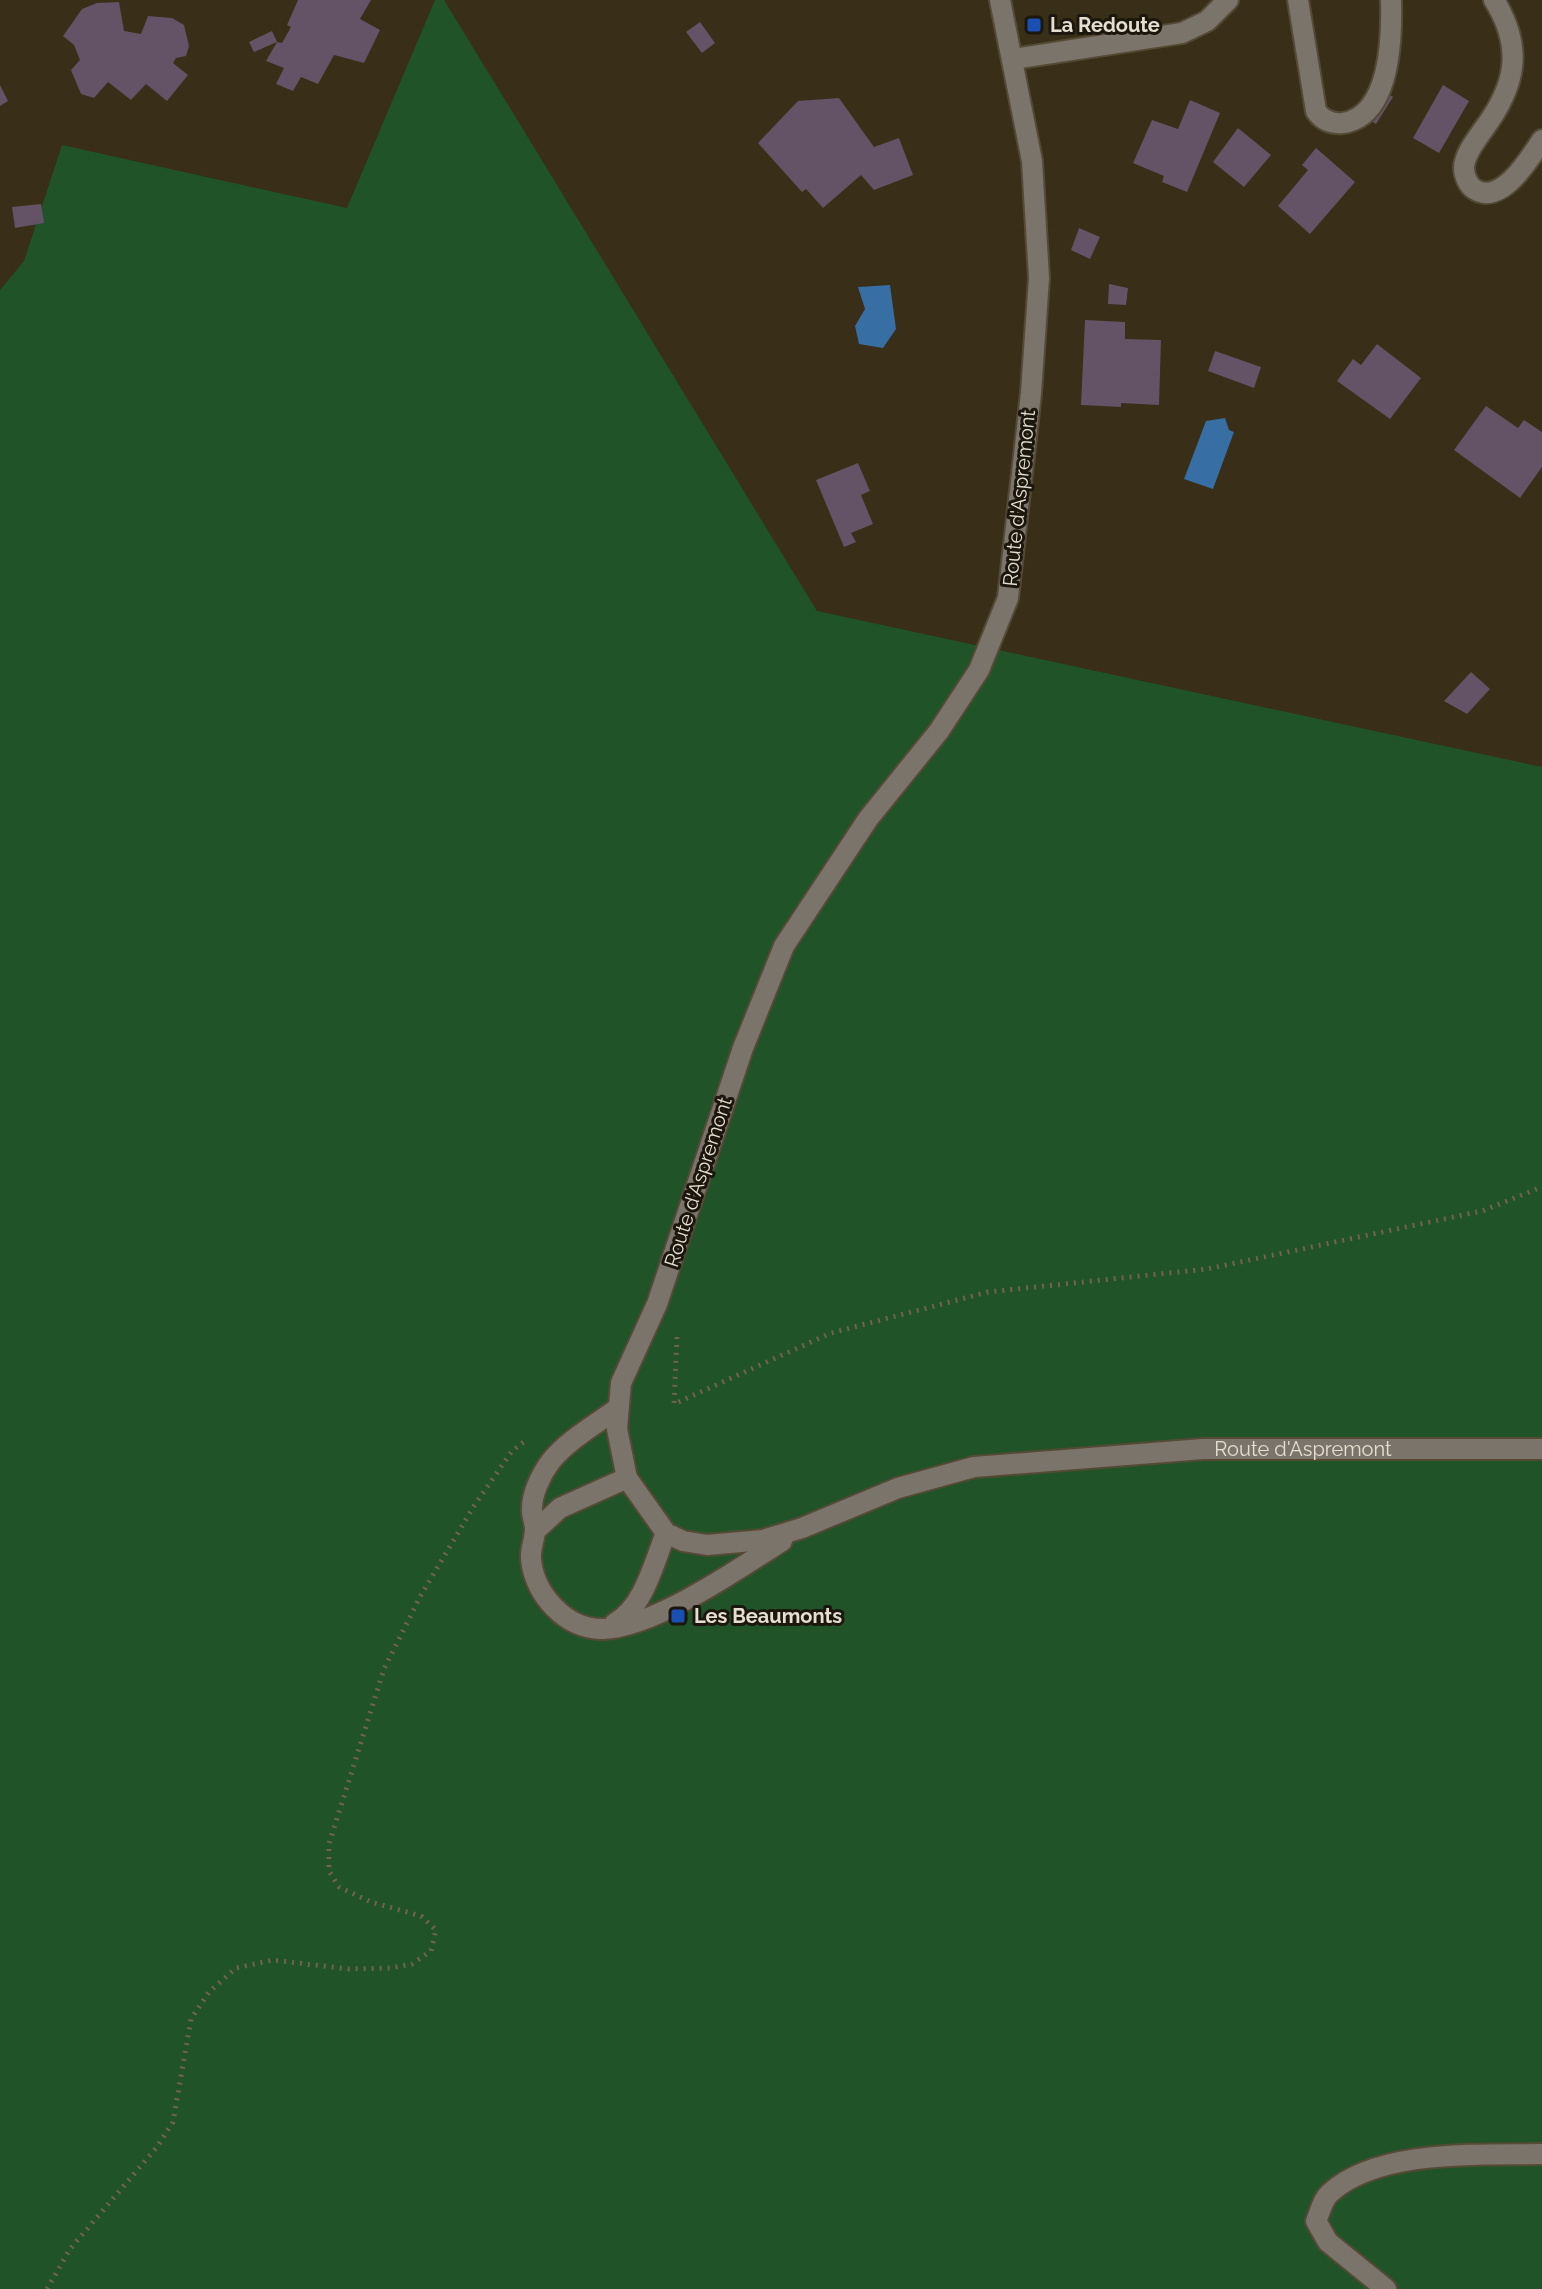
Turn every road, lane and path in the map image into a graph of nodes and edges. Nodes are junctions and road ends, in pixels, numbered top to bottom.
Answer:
1 (1000, 0) edge
2 (1228, 0) edge
3 (1298, 0) edge
4 (1391, 0) edge
5 (1494, 0) edge
6 (1013, 59) junction
7 (1542, 140) edge
8 (1542, 1187) edge
9 (675, 1326) dead end
10 (618, 1408) junction
11 (534, 1434) dead end
12 (1542, 1449) edge
13 (627, 1478) junction
14 (802, 1528) junction
15 (535, 1531) junction
16 (666, 1533) junction
17 (604, 1629) junction
18 (1542, 2154) edge
19 (47, 2289) edge
20 (1386, 2289) edge

1 - 6 street, Route d'Aspremont
2 - 6 street
3 - 4 street
5 - 7 street
6 - 10 street, Route d'Aspremont
8 - 9 path
10 - 13 street, Route d'Aspremont
10 - 15 street
11 - 19 path
12 - 14 street, Route d'Aspremont
13 - 15 street
13 - 16 street, Route d'Aspremont
14 - 16 street, Route d'Aspremont
14 - 17 street
15 - 17 street
16 - 17 street
18 - 20 street

